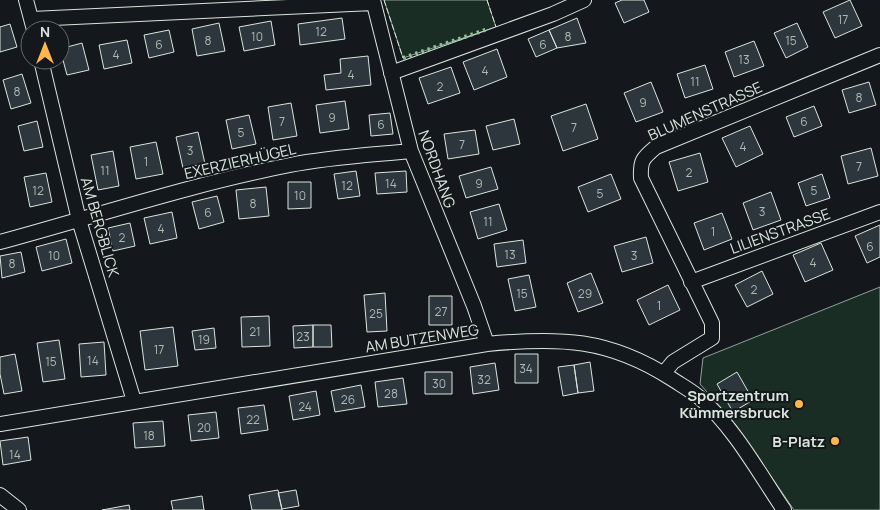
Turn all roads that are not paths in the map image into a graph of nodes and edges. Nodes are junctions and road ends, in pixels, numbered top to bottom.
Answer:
1 (26, 0) edge
2 (584, 0) edge
3 (373, 1) edge
4 (32, 20) edge
5 (70, 22) edge
6 (880, 55) edge
7 (43, 70) edge
8 (391, 72) junction
9 (411, 151) junction
10 (880, 212) edge
11 (79, 220) junction
12 (0, 242) edge
13 (691, 282) junction
14 (487, 344) junction
15 (664, 374) junction
16 (134, 401) junction
17 (0, 424) edge
18 (0, 495) edge
19 (19, 510) edge
20 (784, 510) edge

1 - 4 street
2 - 8 street
3 - 5 street
3 - 8 street, NORDHANG
6 - 13 street, BLUMENSTRASSE
7 - 11 street, AM BERGBLICK
8 - 9 street, NORDHANG
9 - 11 street, EXERZIERHÜGEL
9 - 14 street, NORDHANG
10 - 13 street, LILIENSTRASSE
11 - 12 street, EXERZIERHÜGEL
11 - 16 street, AM BERGBLICK
13 - 15 street, BLUMENSTRASSE
14 - 15 street, AM BUTZENWEG
14 - 16 street, AM BUTZENWEG
15 - 20 street, AM BUTZENWEG
16 - 17 street, AM BUTZENWEG
18 - 19 street

